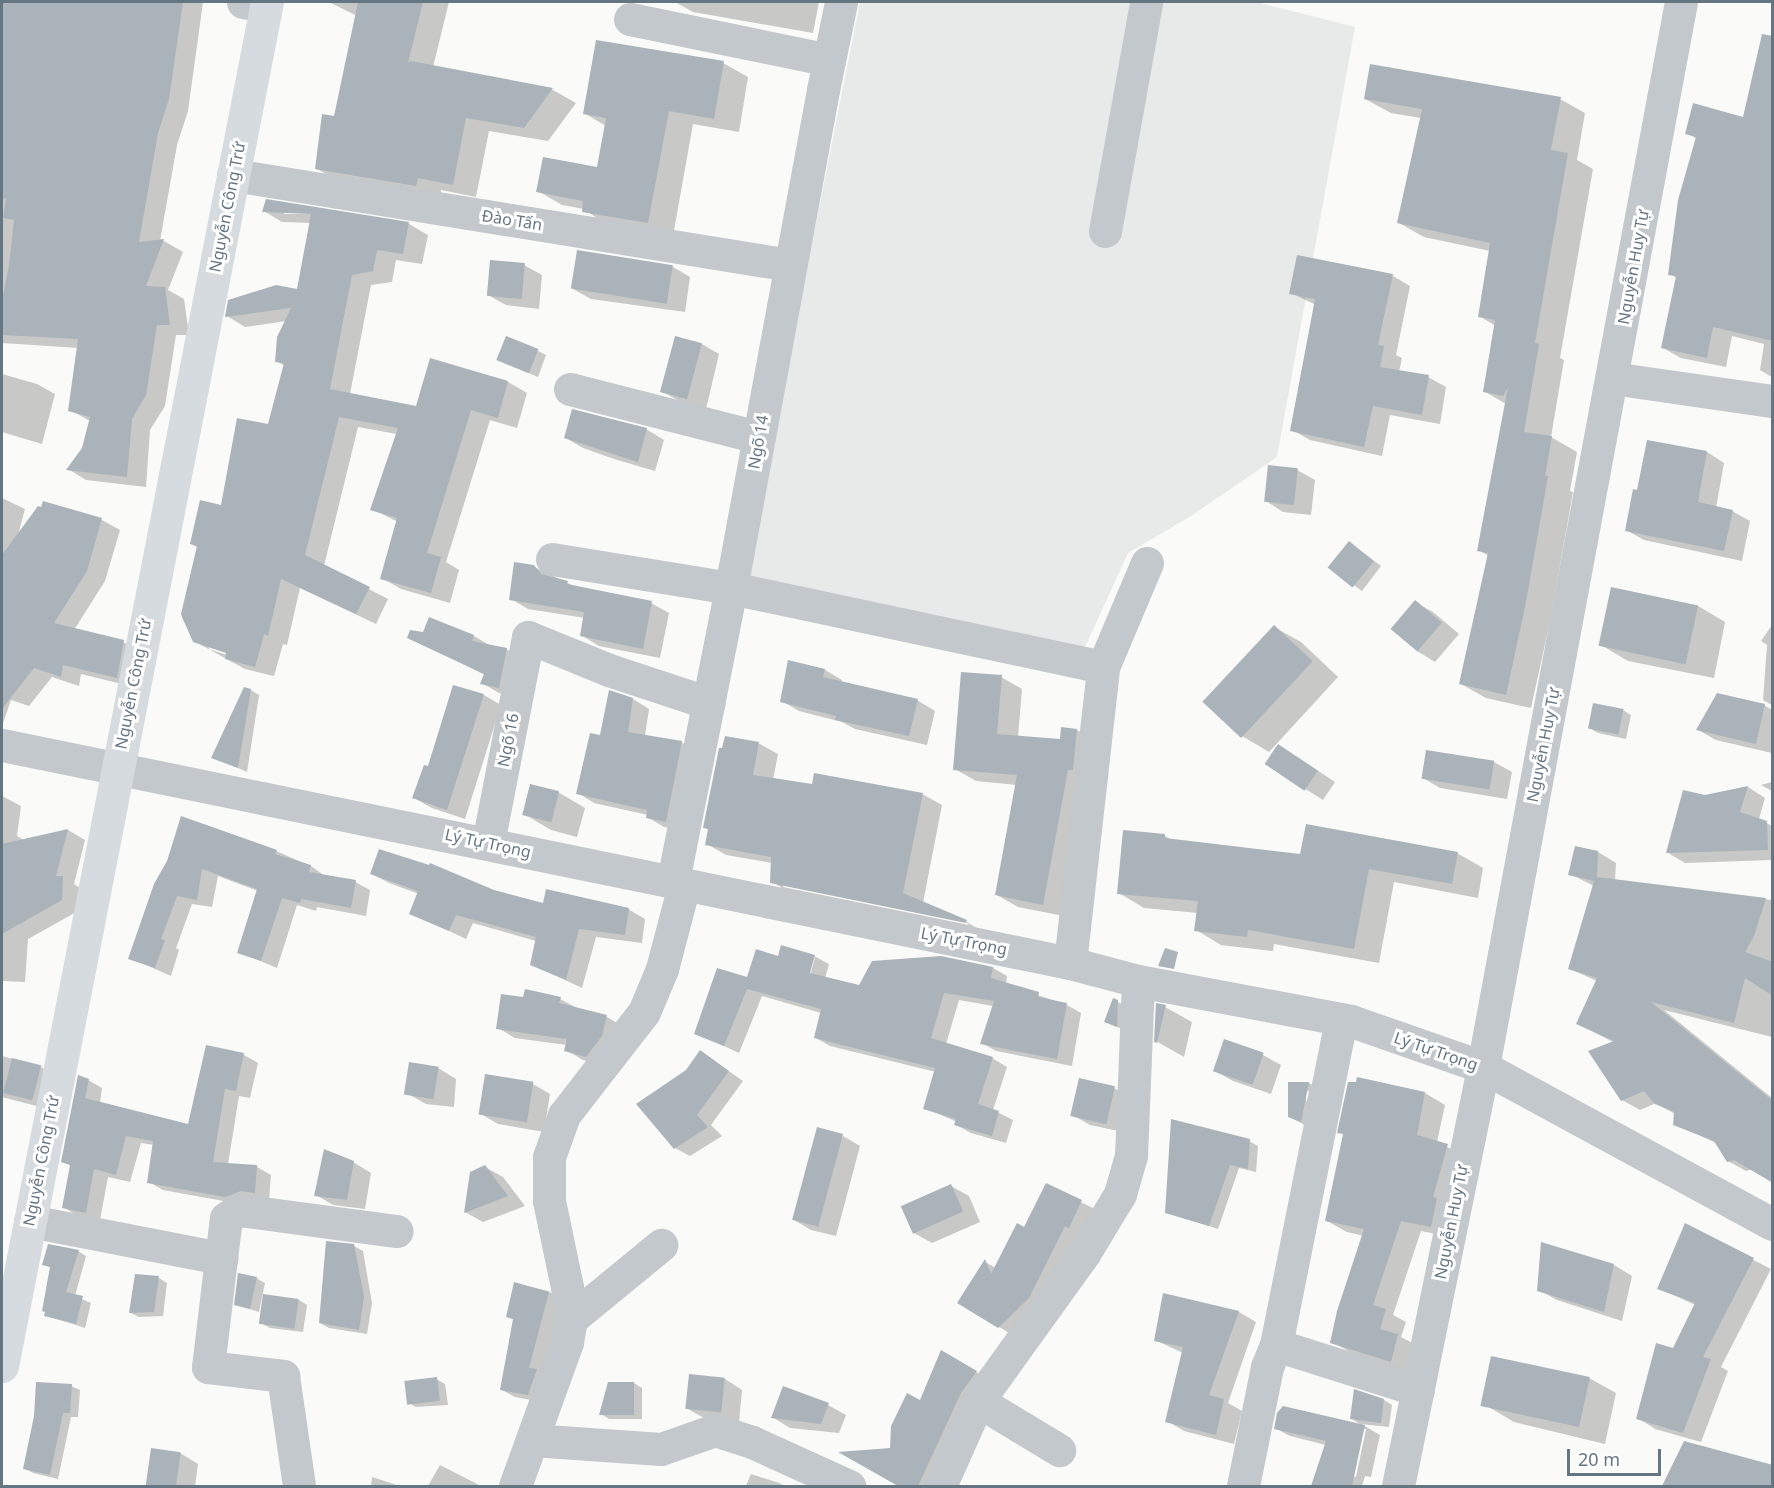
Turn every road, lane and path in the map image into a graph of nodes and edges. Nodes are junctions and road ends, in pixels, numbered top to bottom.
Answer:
1 (841, 2) edge
2 (1146, 2) edge
3 (1681, 2) edge
4 (259, 3) edge
5 (630, 19) dead end
6 (829, 60) junction
7 (233, 175) junction
8 (1105, 231) dead end
9 (790, 265) junction
10 (1612, 378) junction
11 (570, 389) dead end
12 (1773, 401) edge
13 (759, 437) junction
14 (552, 559) dead end
15 (1147, 563) dead end
16 (731, 588) junction
17 (1103, 667) junction
18 (709, 703) junction
19 (2, 745) edge
20 (117, 767) junction
21 (488, 843) junction
22 (678, 883) junction
23 (1070, 963) junction
24 (1138, 981) junction
25 (1341, 1019) junction
26 (1483, 1066) junction
27 (30, 1221) junction
28 (1773, 1224) edge
29 (397, 1231) dead end
30 (661, 1245) dead end
31 (221, 1258) junction
32 (571, 1319) junction
33 (1276, 1345) junction
34 (2, 1366) edge
35 (1418, 1390) junction
36 (978, 1401) junction
37 (532, 1440) junction
38 (1059, 1450) dead end
39 (299, 1486) edge
40 (515, 1486) edge
41 (849, 1486) edge
42 (940, 1486) edge
43 (1243, 1486) edge
44 (1398, 1486) edge

1 - 6 street, Ngõ 14
2 - 8 street
3 - 10 street, Nguyễn Huy Tự
4 - 7 main road, Nguyễn Công Trứ
5 - 6 street
6 - 9 street, Ngõ 14
7 - 9 street, Đào Tấn
7 - 20 main road, Nguyễn Công Trứ
9 - 13 street, Ngõ 14
10 - 12 street
10 - 26 street, Nguyễn Huy Tự
11 - 13 street
13 - 16 street, Ngõ 14
14 - 16 street
15 - 17 street
16 - 17 street
16 - 18 street, Ngõ 14
17 - 23 street
18 - 21 street, Ngõ 16
18 - 22 street, Ngõ 14
19 - 20 street, Lý Tự Trọng
20 - 21 street, Lý Tự Trọng
20 - 27 main road, Nguyễn Công Trứ
21 - 22 street, Lý Tự Trọng
22 - 23 street, Lý Tự Trọng
22 - 32 street, Ngõ 14
23 - 24 street, Lý Tự Trọng
24 - 25 street, Lý Tự Trọng
24 - 36 street
25 - 26 street, Lý Tự Trọng
25 - 33 street
26 - 28 street, Lý Tự Trọng
26 - 35 street, Nguyễn Huy Tự
27 - 31 street
27 - 34 main road, Nguyễn Công Trứ
29 - 31 street
30 - 32 street
31 - 39 street
32 - 37 street, Ngõ 14
33 - 35 street
33 - 43 street
35 - 44 street, Nguyễn Huy Tự
36 - 38 street
36 - 42 street
37 - 40 street, Ngõ 14
37 - 41 street

